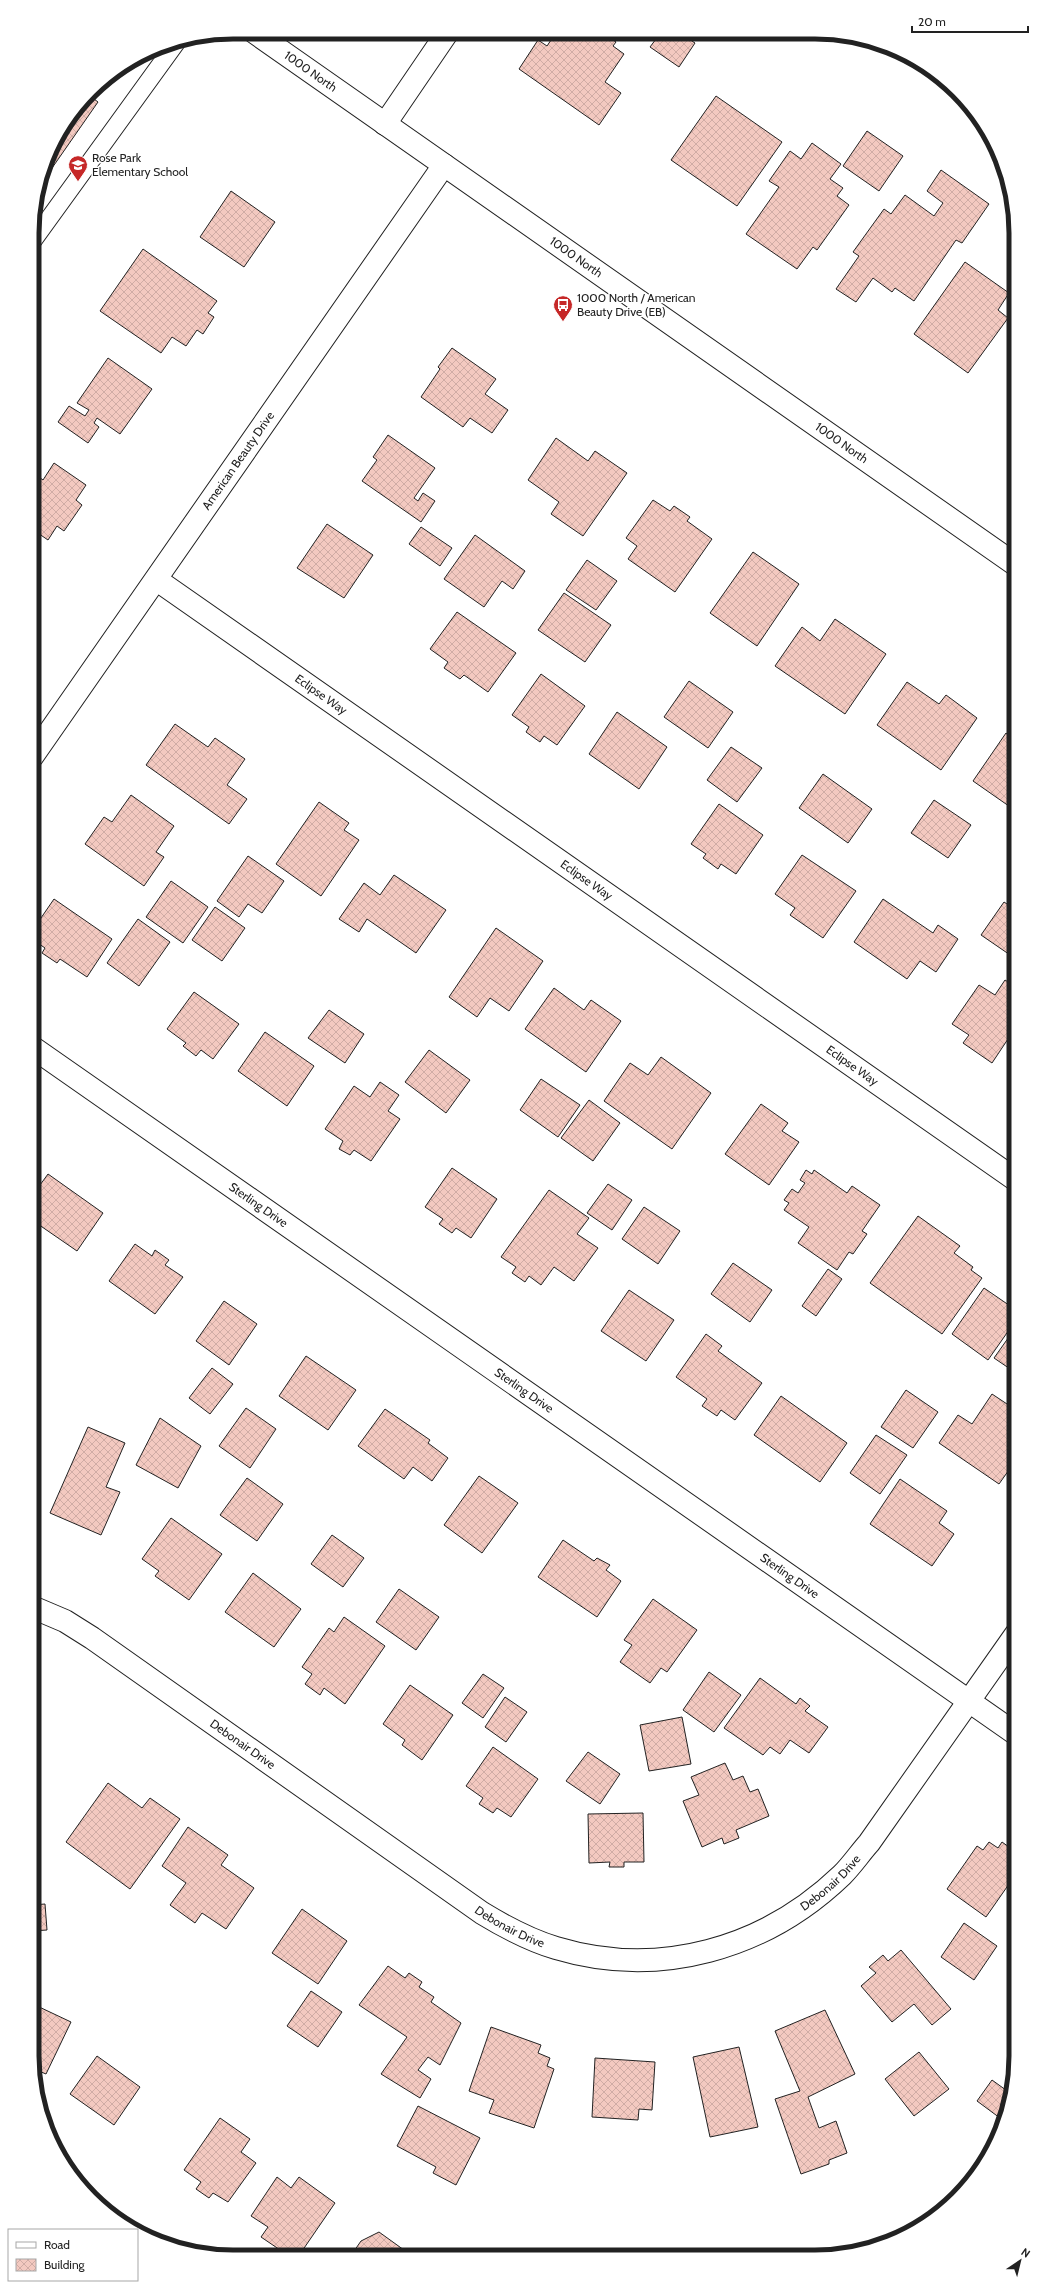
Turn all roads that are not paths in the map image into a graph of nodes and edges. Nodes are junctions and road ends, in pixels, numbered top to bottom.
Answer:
1 (264, 39) edge
2 (443, 39) edge
3 (172, 49) edge
4 (385, 124) junction
5 (444, 165) junction
6 (39, 232) edge
7 (1009, 559) edge
8 (157, 580) junction
9 (39, 747) edge
10 (39, 1052) edge
11 (1009, 1175) edge
12 (39, 1610) edge
13 (1009, 1644) edge
14 (968, 1701) junction
15 (1009, 1729) edge

1 - 4 street, 1000 North
2 - 4 street
3 - 6 lane
4 - 5 street, 1000 North
5 - 7 street, 1000 North
5 - 8 street, American Beauty Drive
8 - 9 street, American Beauty Drive
8 - 11 street, Eclipse Way
10 - 14 street, Sterling Drive
12 - 14 street, Debonair Drive
13 - 14 street, Debonair Drive
14 - 15 street, Sterling Drive

